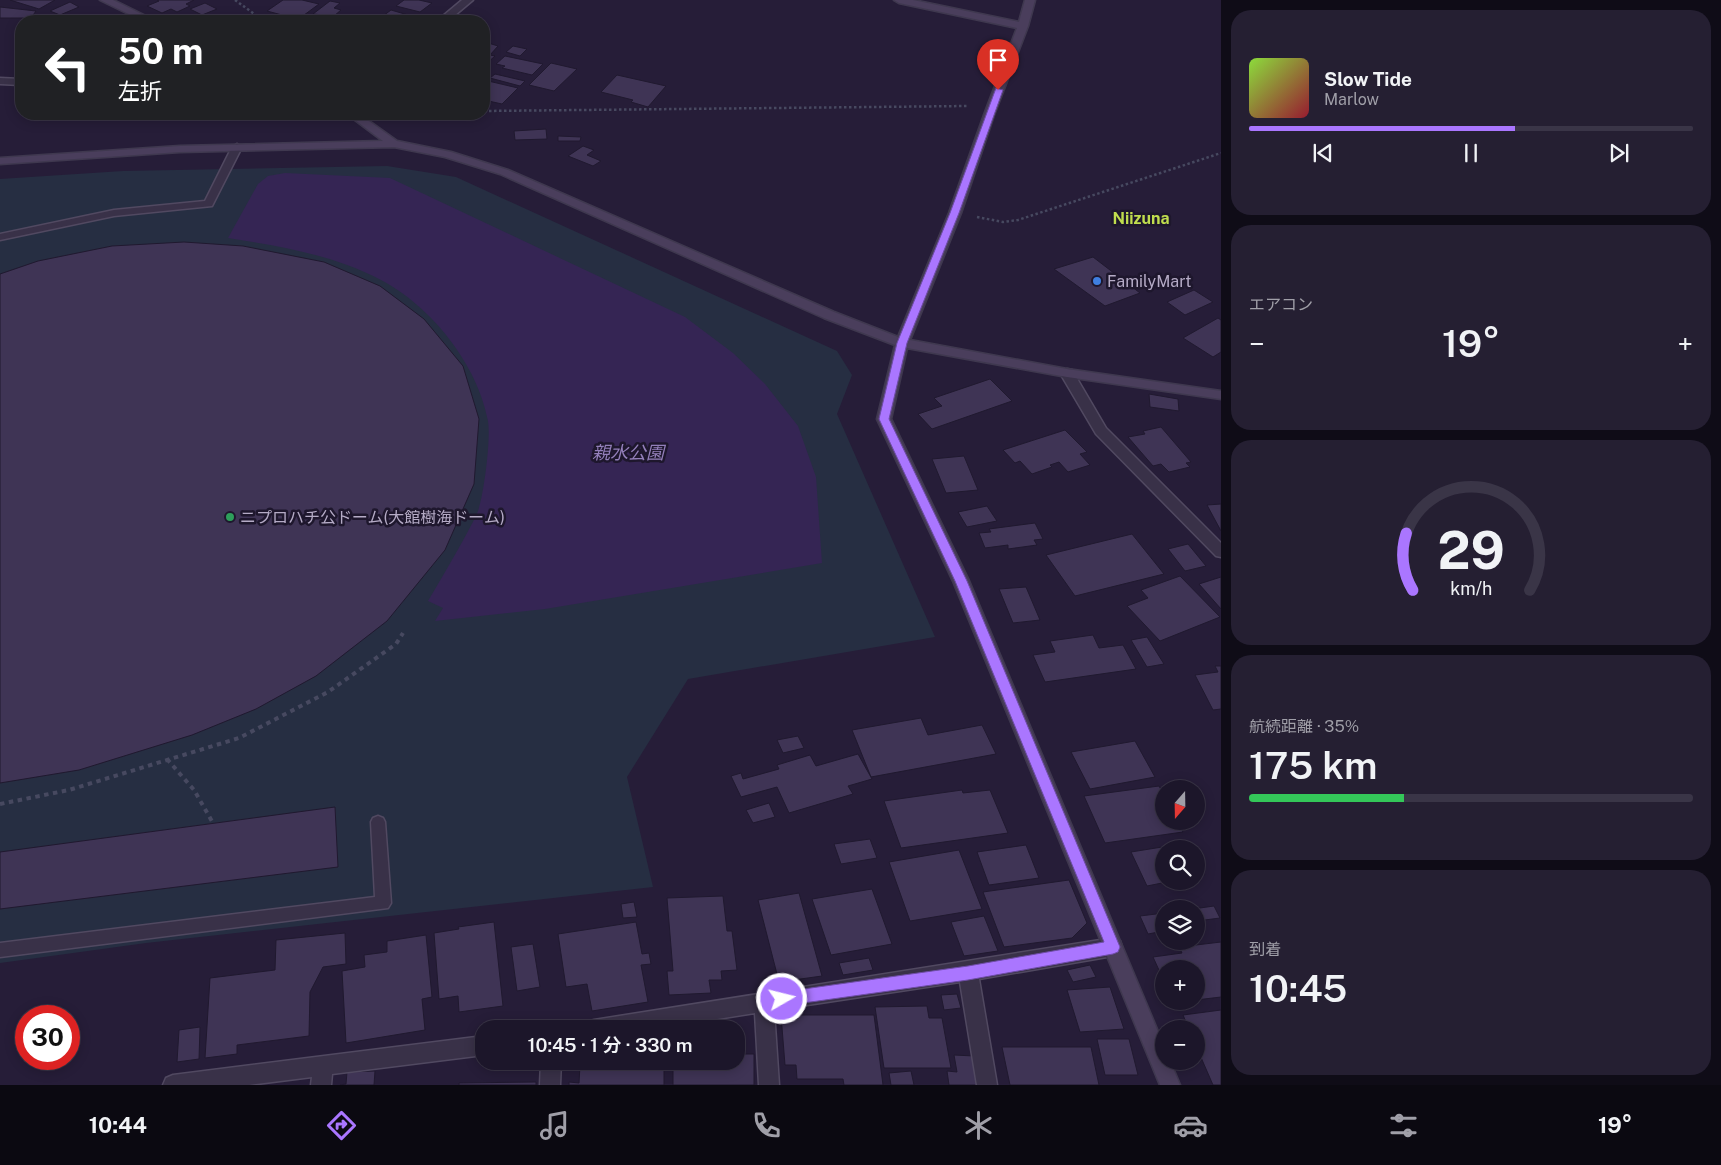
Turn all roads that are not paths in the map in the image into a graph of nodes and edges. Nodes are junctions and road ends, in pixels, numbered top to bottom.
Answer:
1 (105, 0) edge
2 (468, 0) edge
3 (899, 0) edge
4 (1030, 0) edge
5 (138, 15) edge
6 (449, 15) edge
7 (1023, 26) junction
8 (0, 81) edge
9 (15, 82) edge
10 (363, 120) edge
11 (394, 144) junction
12 (237, 147) junction
13 (0, 161) edge
14 (0, 237) edge
15 (902, 343) junction
16 (1066, 374) junction
17 (1221, 395) edge
18 (1221, 552) edge
19 (378, 822) dead end
20 (1113, 947) junction
21 (0, 950) edge
22 (968, 973) junction
23 (764, 1002) junction
24 (651, 1020) edge
25 (475, 1047) edge
26 (550, 1070) edge
27 (322, 1076) edge
28 (173, 1085) edge
29 (550, 1085) edge
30 (770, 1085) edge
31 (987, 1085) edge
32 (1170, 1085) edge

1 - 5 street
2 - 6 street
3 - 7 street
4 - 7 street
7 - 15 street
8 - 9 lane
10 - 11 street
11 - 12 street
11 - 15 street
12 - 13 street
12 - 14 lane
15 - 16 street
15 - 20 street
16 - 17 street
16 - 18 street
19 - 21 lane
20 - 22 street
20 - 32 street
22 - 23 street
22 - 31 street
23 - 24 street
23 - 30 street
25 - 27 street
26 - 29 street
27 - 28 street

